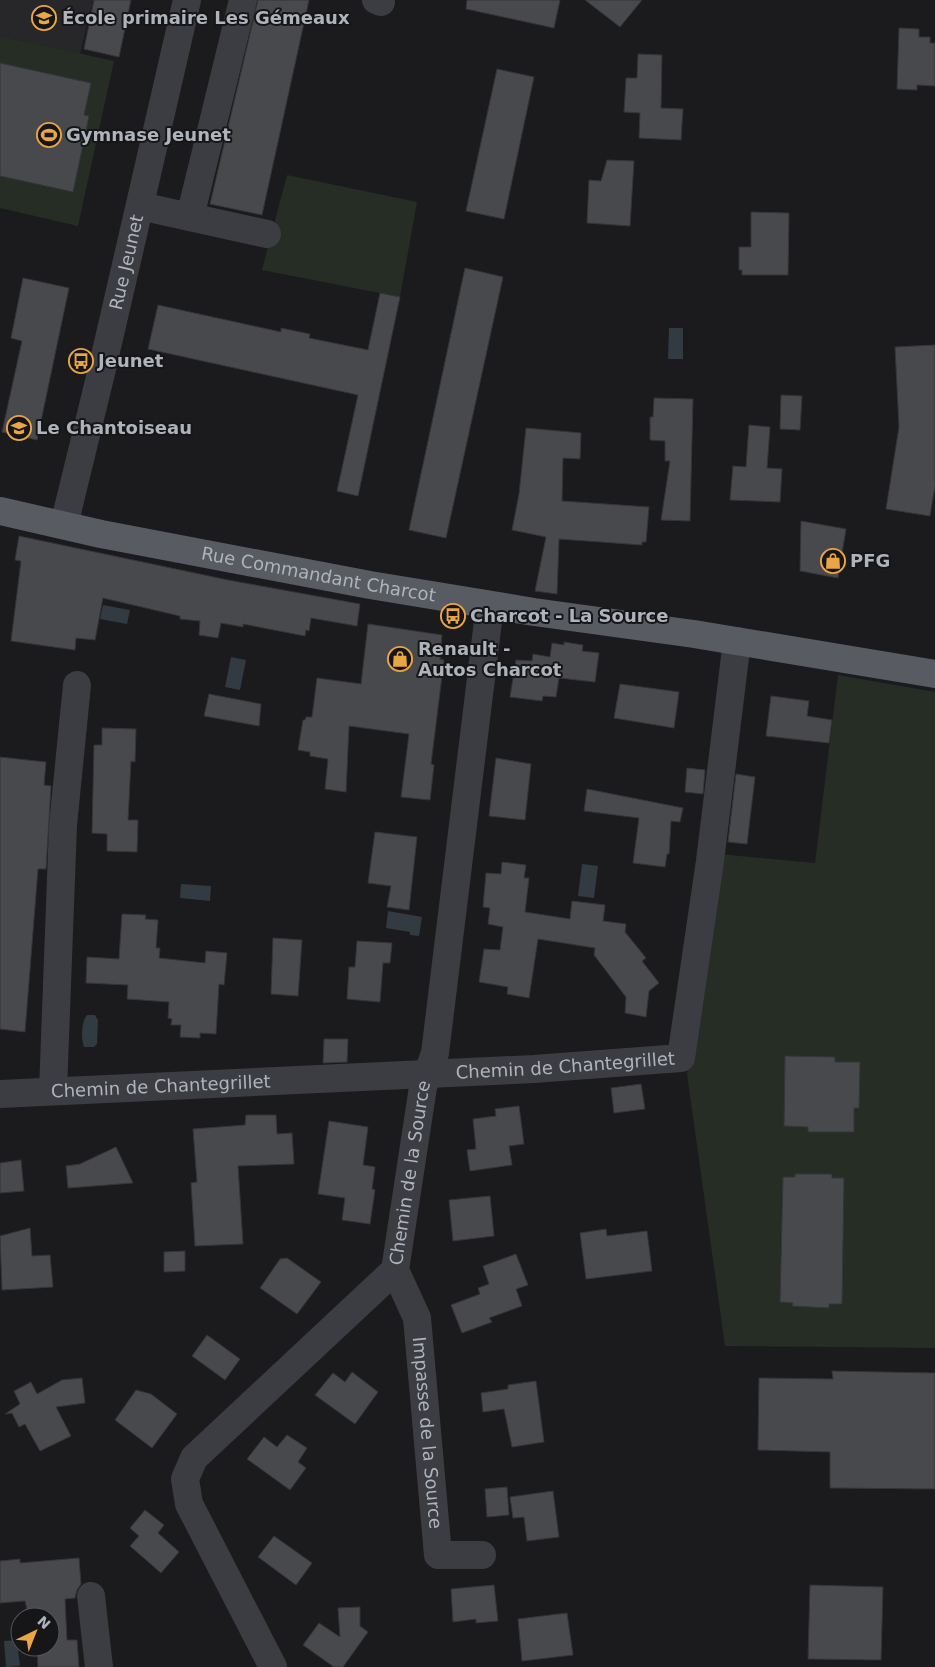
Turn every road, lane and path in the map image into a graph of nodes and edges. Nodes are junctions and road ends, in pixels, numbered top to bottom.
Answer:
1 (187, 0) edge
2 (243, 0) edge
3 (140, 206) junction
4 (190, 217) junction
5 (267, 234) dead end
6 (0, 511) edge
7 (64, 525) junction
8 (490, 605) junction
9 (737, 641) junction
10 (935, 674) edge
11 (77, 685) dead end
12 (429, 1072) junction
13 (53, 1091) junction
14 (0, 1094) edge
15 (395, 1270) junction
16 (482, 1555) dead end
17 (91, 1596) dead end
18 (100, 1667) edge
19 (273, 1667) edge

1 - 3 street, Rue Jeunet
2 - 4 street
3 - 4 street
3 - 7 street, Rue Jeunet
4 - 5 street
6 - 7 main road, Rue Commandant Charcot
7 - 8 main road, Rue Commandant Charcot
8 - 9 main road, Rue Commandant Charcot
8 - 12 street, Chemin de la Source
9 - 10 main road, Rue Commandant Charcot
9 - 12 street, Chemin de Chantegrillet
11 - 13 street
12 - 13 street, Chemin de Chantegrillet
12 - 15 street, Chemin de la Source
13 - 14 street, Chemin de Chantegrillet
15 - 16 street, Impasse de la Source
15 - 19 street, Chemin de la Source
17 - 18 street

